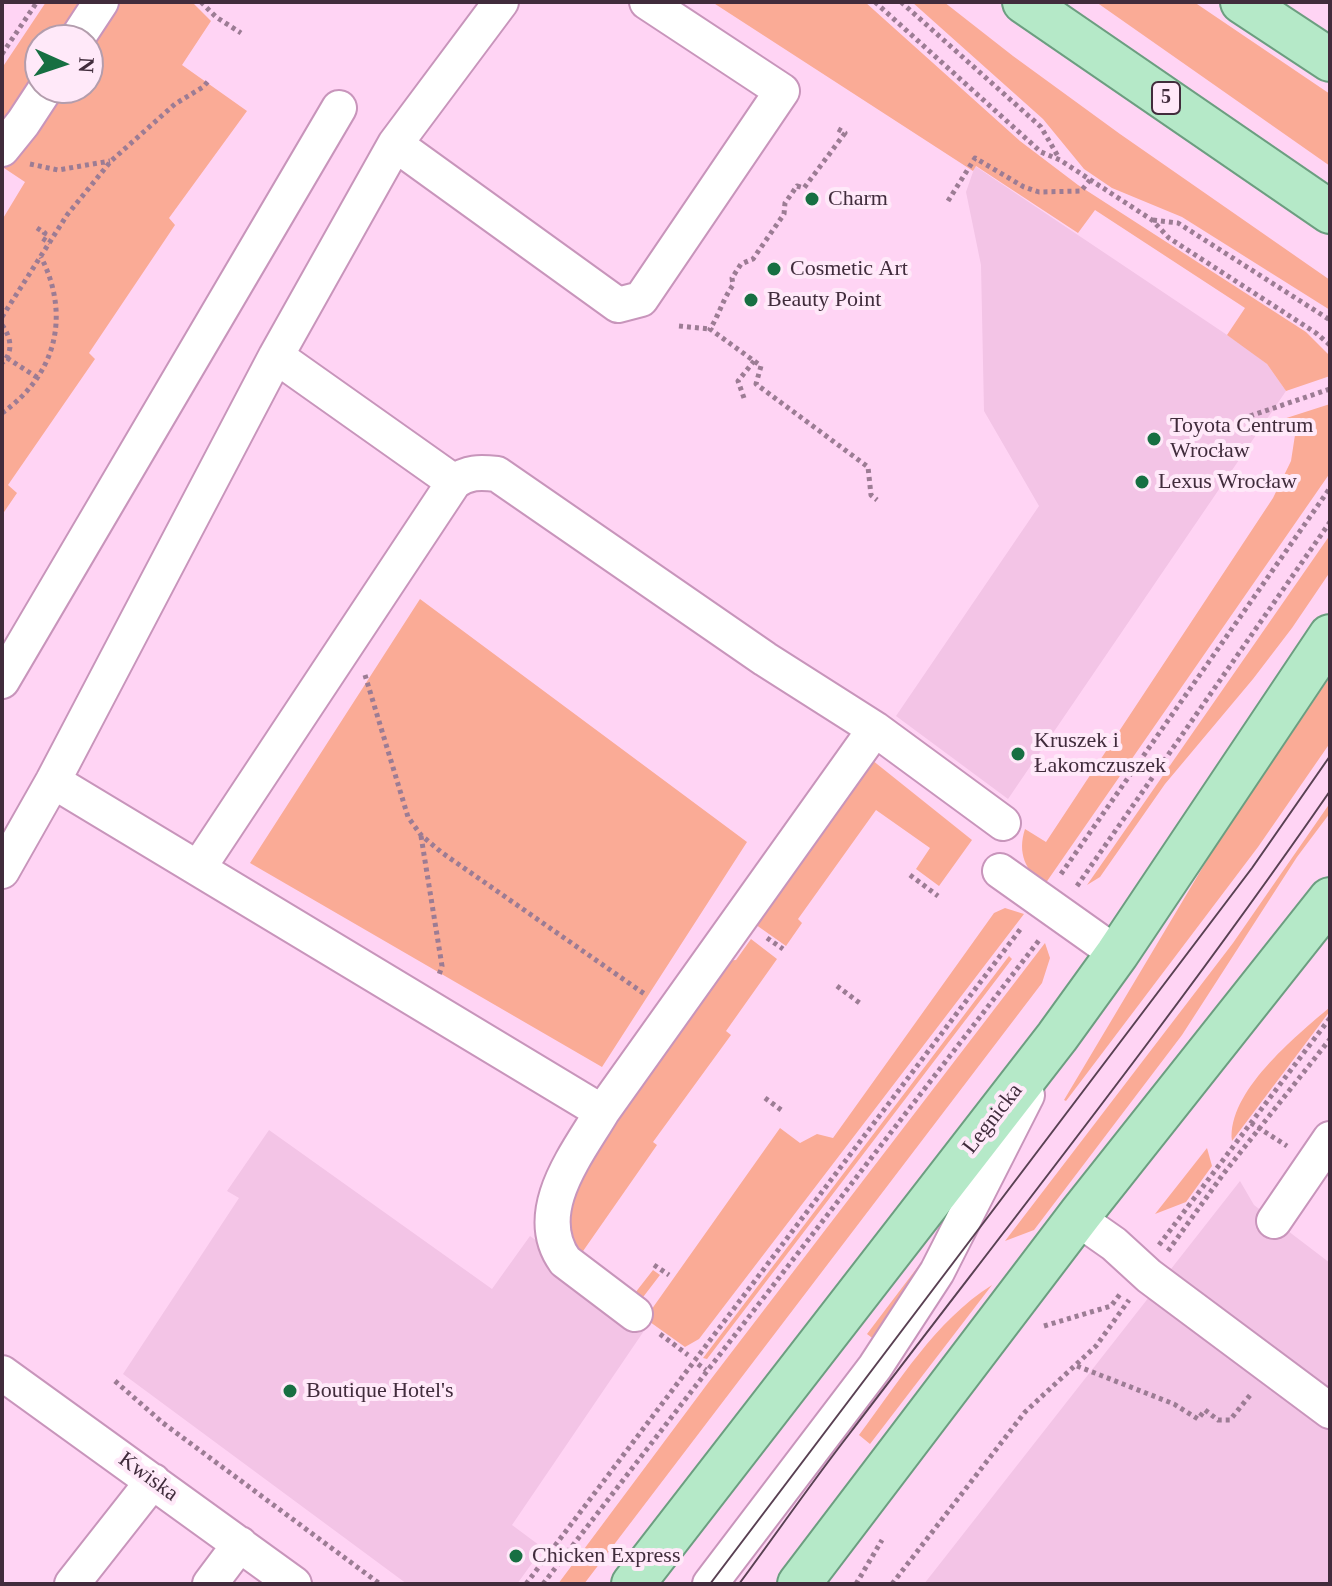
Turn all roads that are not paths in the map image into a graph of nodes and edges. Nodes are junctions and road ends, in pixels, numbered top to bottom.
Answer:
1 (101, 2) edge
2 (501, 2) edge
3 (647, 2) edge
4 (1024, 2) edge
5 (1242, 2) edge
6 (87, 24) edge
7 (1330, 60) edge
8 (38, 104) edge
9 (339, 108) dead end
10 (395, 144) junction
11 (16, 145) edge
12 (1322, 210) edge
13 (276, 356) junction
14 (454, 482) junction
15 (1330, 636) edge
16 (2, 681) edge
17 (875, 729) junction
18 (53, 781) junction
19 (1003, 823) dead end
20 (199, 867) junction
21 (2, 871) edge
22 (1000, 871) dead end
23 (1330, 899) edge
24 (1117, 954) junction
25 (1056, 1037) junction
26 (602, 1112) junction
27 (1330, 1139) edge
28 (1077, 1218) junction
29 (1274, 1221) dead end
30 (635, 1314) dead end
31 (2, 1373) edge
32 (1330, 1411) edge
33 (153, 1481) junction
34 (240, 1544) junction
35 (72, 1584) edge
36 (210, 1584) edge
37 (294, 1584) edge
38 (633, 1584) edge
39 (710, 1584) edge
40 (799, 1584) edge

1 - 6 street
2 - 10 street
3 - 10 street
4 - 12 main road, 5
5 - 7 main road
8 - 11 street
9 - 16 street
10 - 13 street
13 - 14 street
13 - 18 street
14 - 17 street
14 - 20 street
15 - 24 main road, Legnicka
17 - 19 street
17 - 26 street
18 - 20 street
18 - 21 street
20 - 26 street
22 - 24 street
23 - 28 main road
24 - 25 main road, Legnicka
25 - 38 main road, Legnicka
25 - 39 street
26 - 30 street
27 - 29 street
28 - 32 street
28 - 40 main road
31 - 33 street, Kwiska
33 - 34 street, Kwiska
33 - 35 street
34 - 36 street
34 - 37 street, Kwiska

